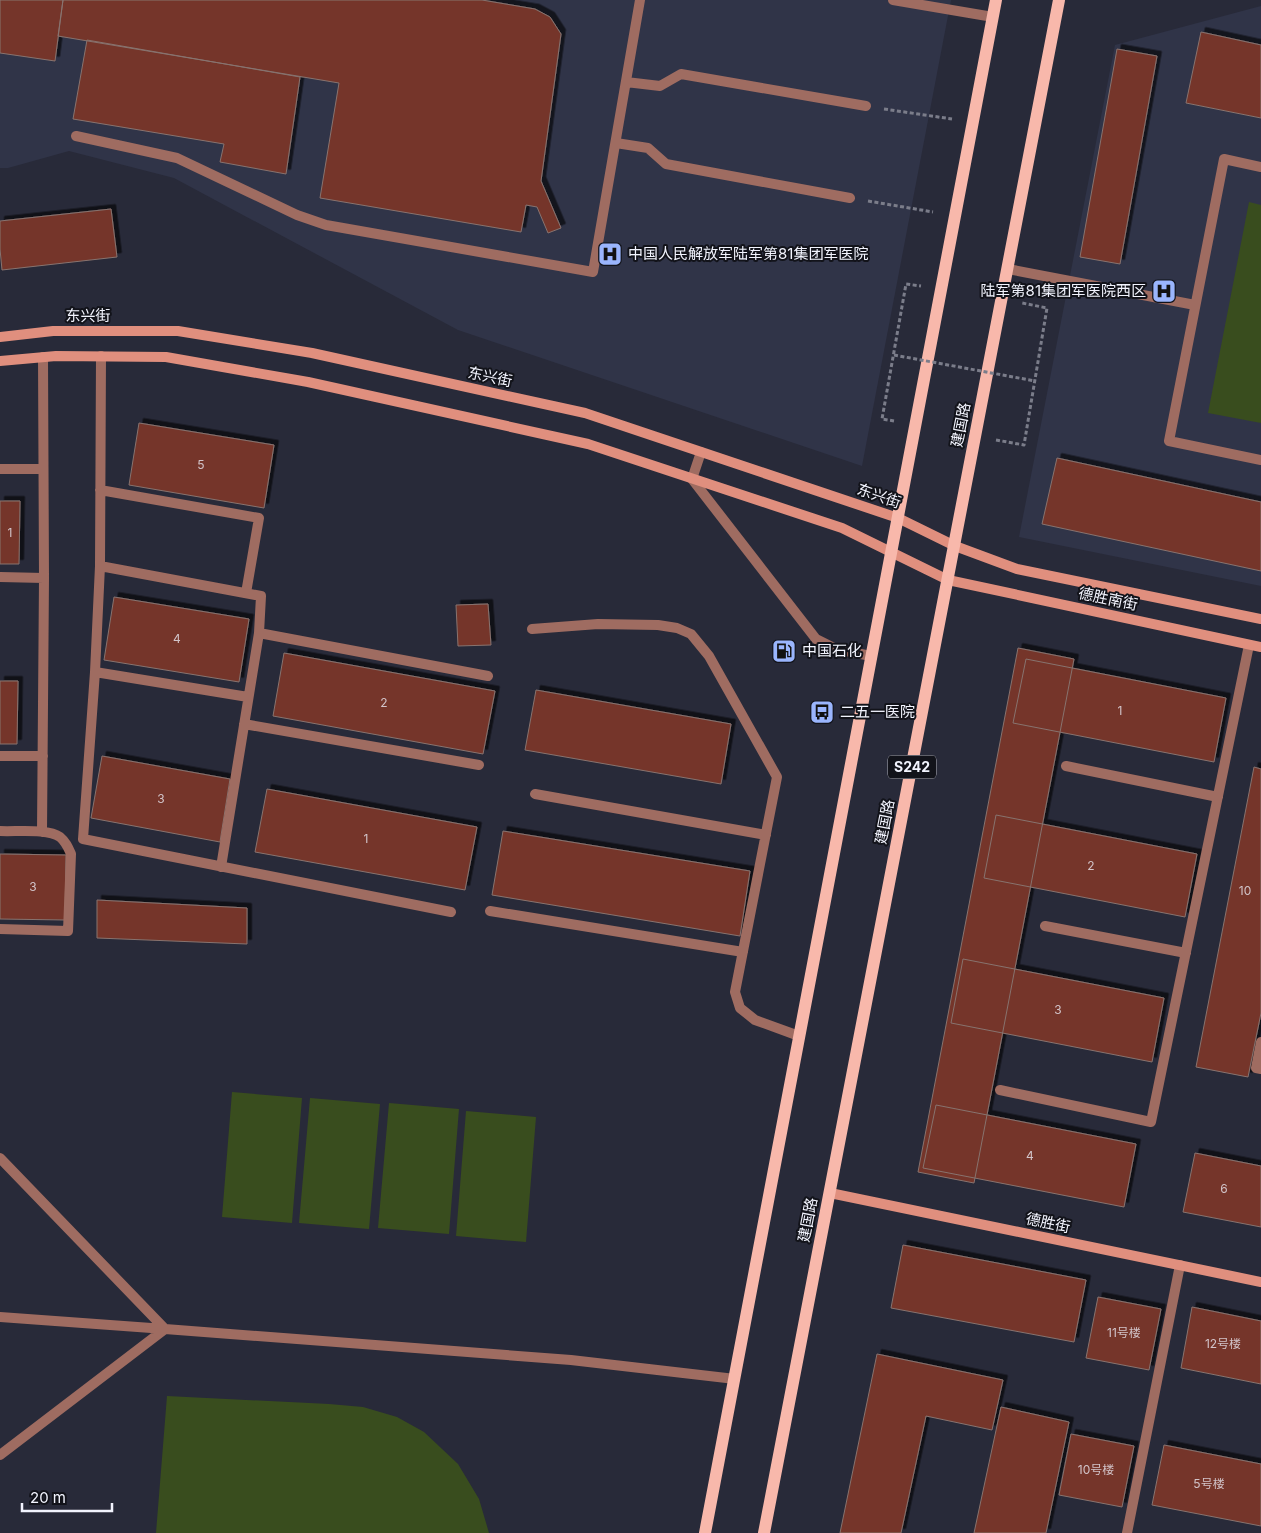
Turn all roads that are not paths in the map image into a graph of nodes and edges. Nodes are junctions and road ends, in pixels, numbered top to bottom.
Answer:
1 (640, 0) edge
2 (894, 0) edge
3 (996, 0) edge
4 (1059, 0) edge
5 (993, 17) junction
6 (626, 82) junction
7 (866, 106) road end
8 (76, 136) dead end
9 (616, 143) junction
10 (1261, 167) edge
11 (850, 198) road end
12 (1008, 269) junction
13 (1195, 305) junction
14 (0, 337) edge
15 (101, 356) junction
16 (43, 357) junction
17 (0, 361) edge
18 (701, 452) junction
19 (1261, 460) edge
20 (0, 469) edge
21 (42, 469) junction
22 (692, 479) junction
23 (100, 490) junction
24 (898, 518) junction
25 (955, 546) junction
26 (891, 553) junction
27 (100, 566) junction
28 (0, 577) edge
29 (44, 578) junction
30 (948, 580) junction
31 (246, 593) junction
32 (1261, 619) edge
33 (532, 630) dead end
34 (259, 633) junction
35 (1249, 645) junction
36 (1261, 648) edge
37 (871, 656) junction
38 (95, 672) junction
39 (488, 676) dead end
40 (248, 697) junction
41 (244, 724) junction
42 (0, 756) edge
43 (43, 756) junction
44 (479, 765) dead end
45 (1066, 766) dead end
46 (535, 794) dead end
47 (1218, 797) junction
48 (0, 831) edge
49 (42, 832) junction
50 (766, 835) junction
51 (221, 867) junction
52 (450, 912) dead end
53 (490, 912) dead end
54 (1046, 926) dead end
55 (0, 929) edge
56 (743, 952) junction
57 (1186, 953) junction
58 (799, 1036) junction
59 (1261, 1042) edge
60 (1261, 1070) edge
61 (1000, 1090) dead end
62 (0, 1158) edge
63 (830, 1193) junction
64 (1180, 1265) junction
65 (1261, 1282) edge
66 (0, 1317) edge
67 (165, 1329) junction
68 (735, 1379) junction
69 (0, 1455) edge
70 (706, 1533) edge
71 (764, 1533) edge
72 (1127, 1533) edge

1 - 6 street
2 - 5 street
3 - 5 main road
4 - 12 main road, 建国路 / S242
5 - 24 main road
6 - 7 street
6 - 9 street
8 - 9 street
9 - 11 street
10 - 13 street
12 - 13 street
12 - 25 main road, 建国路 / S242
13 - 19 street
14 - 18 main road, 东兴街
15 - 16 main road
15 - 22 main road
15 - 23 street
16 - 17 main road
16 - 21 street
18 - 22 street
18 - 24 main road, 东兴街
20 - 21 street
21 - 29 street
22 - 26 main road
22 - 37 street
23 - 27 street
23 - 31 street
24 - 25 main road, 东兴街
24 - 26 main road
25 - 30 main road, 建国路 / S242
25 - 32 main road, 德胜南街
26 - 30 main road
26 - 37 main road
27 - 31 street
27 - 38 street
28 - 29 street
29 - 43 street
30 - 35 main road, 德胜南街
30 - 63 main road, 建国路 / S242
31 - 34 street
33 - 50 street
34 - 39 street
34 - 40 street
35 - 36 main road, 德胜南街
35 - 47 street
37 - 58 main road
38 - 40 street
38 - 51 street
40 - 41 street
41 - 44 street
41 - 51 street
42 - 43 street
43 - 49 street
45 - 47 street
46 - 50 street
47 - 57 street
48 - 49 street
49 - 55 street
50 - 56 street
51 - 52 street
53 - 56 street
54 - 57 street
56 - 58 street
57 - 61 street
58 - 68 main road
59 - 60 street
62 - 67 street
63 - 64 main road, 德胜街
63 - 71 main road, 建国路 / S242
64 - 65 main road, 德胜街
64 - 72 street
66 - 67 street
67 - 68 street
67 - 69 street
68 - 70 main road

